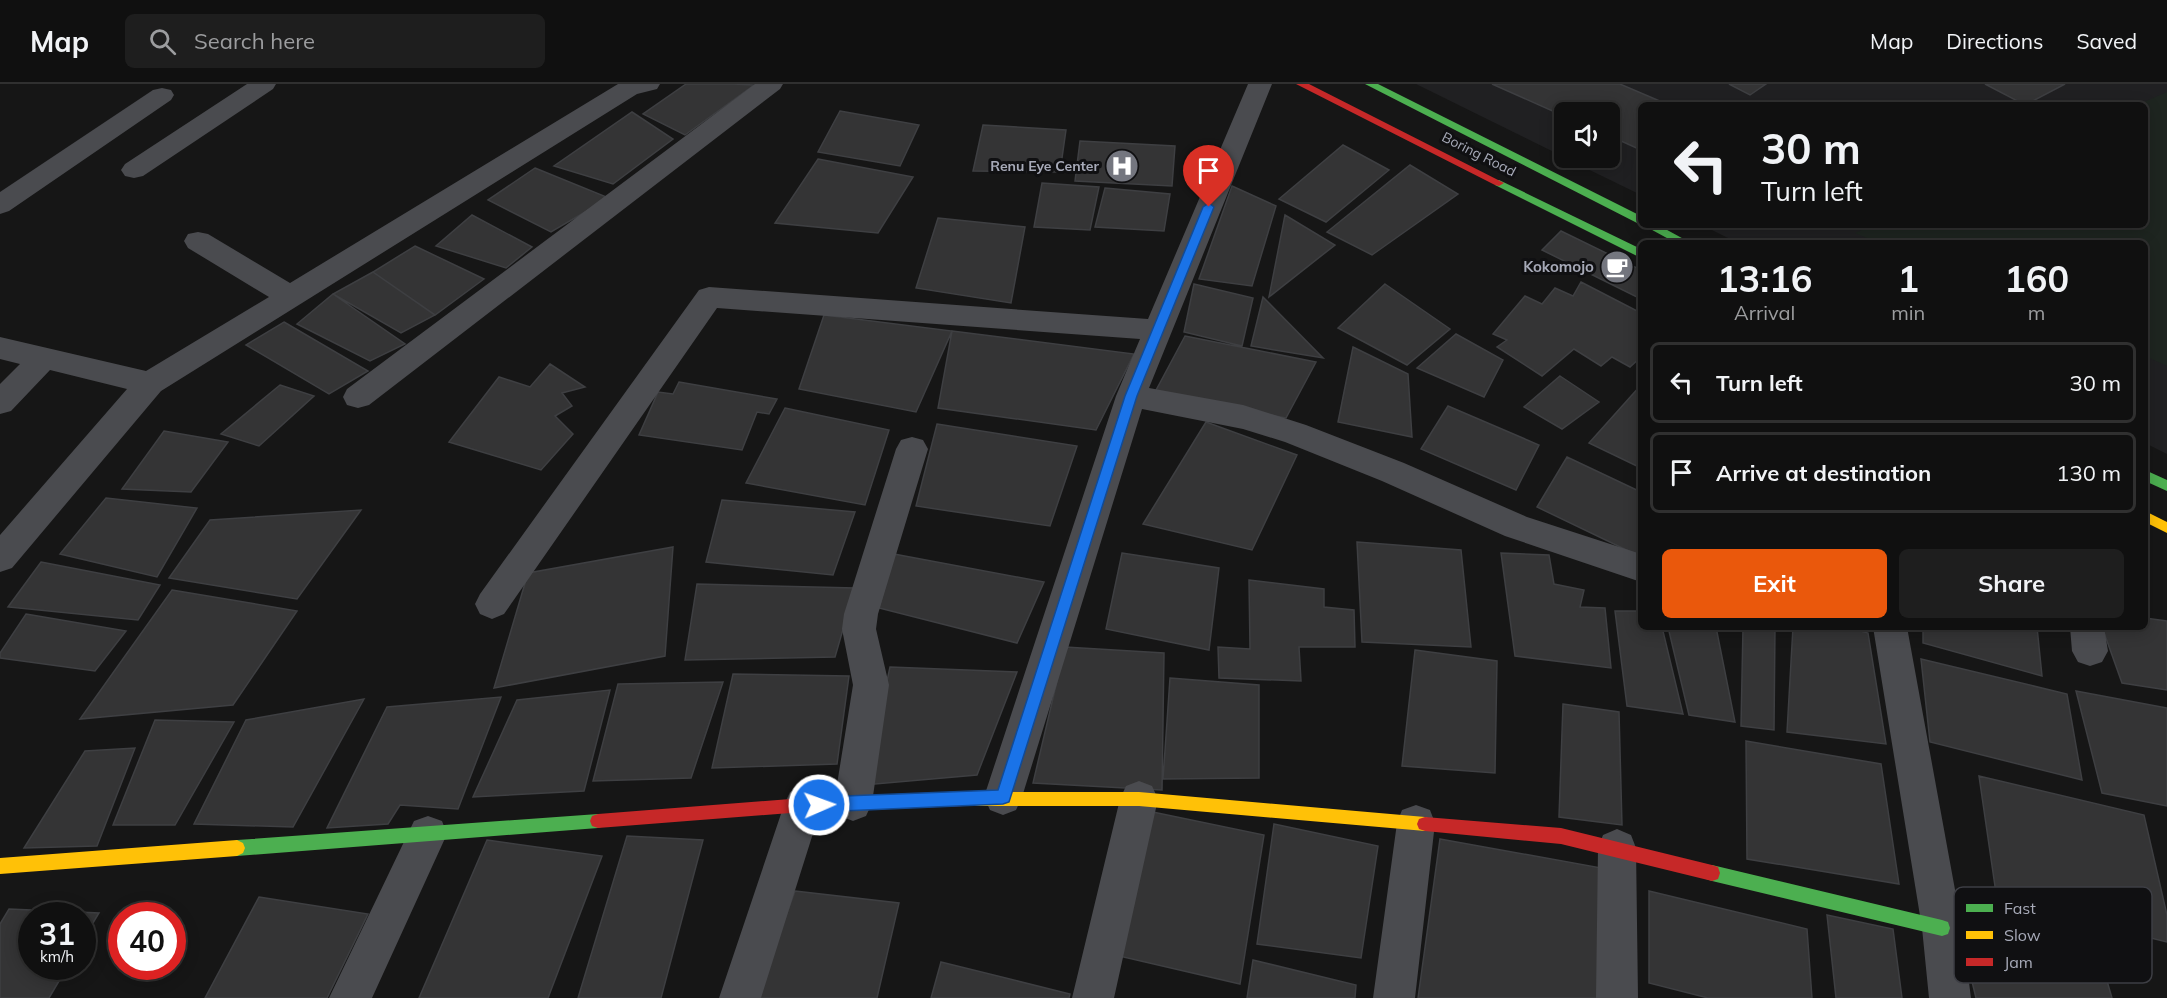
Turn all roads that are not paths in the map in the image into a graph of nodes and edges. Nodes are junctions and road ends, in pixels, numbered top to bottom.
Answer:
1 (264, 84) edge
2 (648, 84) edge
3 (771, 84) edge
4 (1260, 84) edge
5 (1301, 84) edge
6 (1370, 84) edge
7 (162, 95) dead end
8 (134, 170) dead end
9 (0, 205) edge
10 (1638, 219) edge
11 (1655, 228) edge
12 (1679, 240) edge
13 (198, 241) dead end
14 (1638, 252) edge
15 (291, 297) junction
16 (1157, 330) junction
17 (0, 348) edge
18 (44, 358) junction
19 (150, 383) junction
20 (1131, 396) junction
21 (358, 397) dead end
22 (0, 403) edge
23 (912, 449) dead end
24 (2148, 476) edge
25 (2167, 486) edge
26 (2148, 518) edge
27 (2167, 528) edge
28 (0, 558) edge
29 (1638, 567) edge
30 (492, 604) dead end
31 (1886, 630) edge
32 (1003, 797) junction
33 (1139, 799) junction
34 (853, 803) junction
35 (802, 806) junction
36 (1416, 823) junction
37 (428, 834) junction
38 (1617, 848) junction
39 (0, 866) edge
40 (1942, 928) junction
41 (350, 998) edge
42 (740, 998) edge
43 (1093, 998) edge
44 (1394, 998) edge
45 (1617, 998) edge
46 (1950, 998) edge

1 - 8 street
2 - 15 street
3 - 21 street
4 - 16 street
5 - 14 street, Boring Road
6 - 10 street
7 - 9 street
11 - 12 street
13 - 15 street
15 - 19 street
16 - 20 street
16 - 30 street
17 - 18 street
18 - 19 street
18 - 22 street
19 - 28 street
20 - 29 street
20 - 32 street
23 - 34 street
24 - 25 street
26 - 27 street
31 - 40 street
32 - 33 street
32 - 34 street
33 - 36 street
33 - 43 street
34 - 35 street
35 - 37 street
35 - 42 street
36 - 38 street
36 - 44 street
37 - 39 street
37 - 41 street
38 - 40 street
38 - 45 street
40 - 46 street

